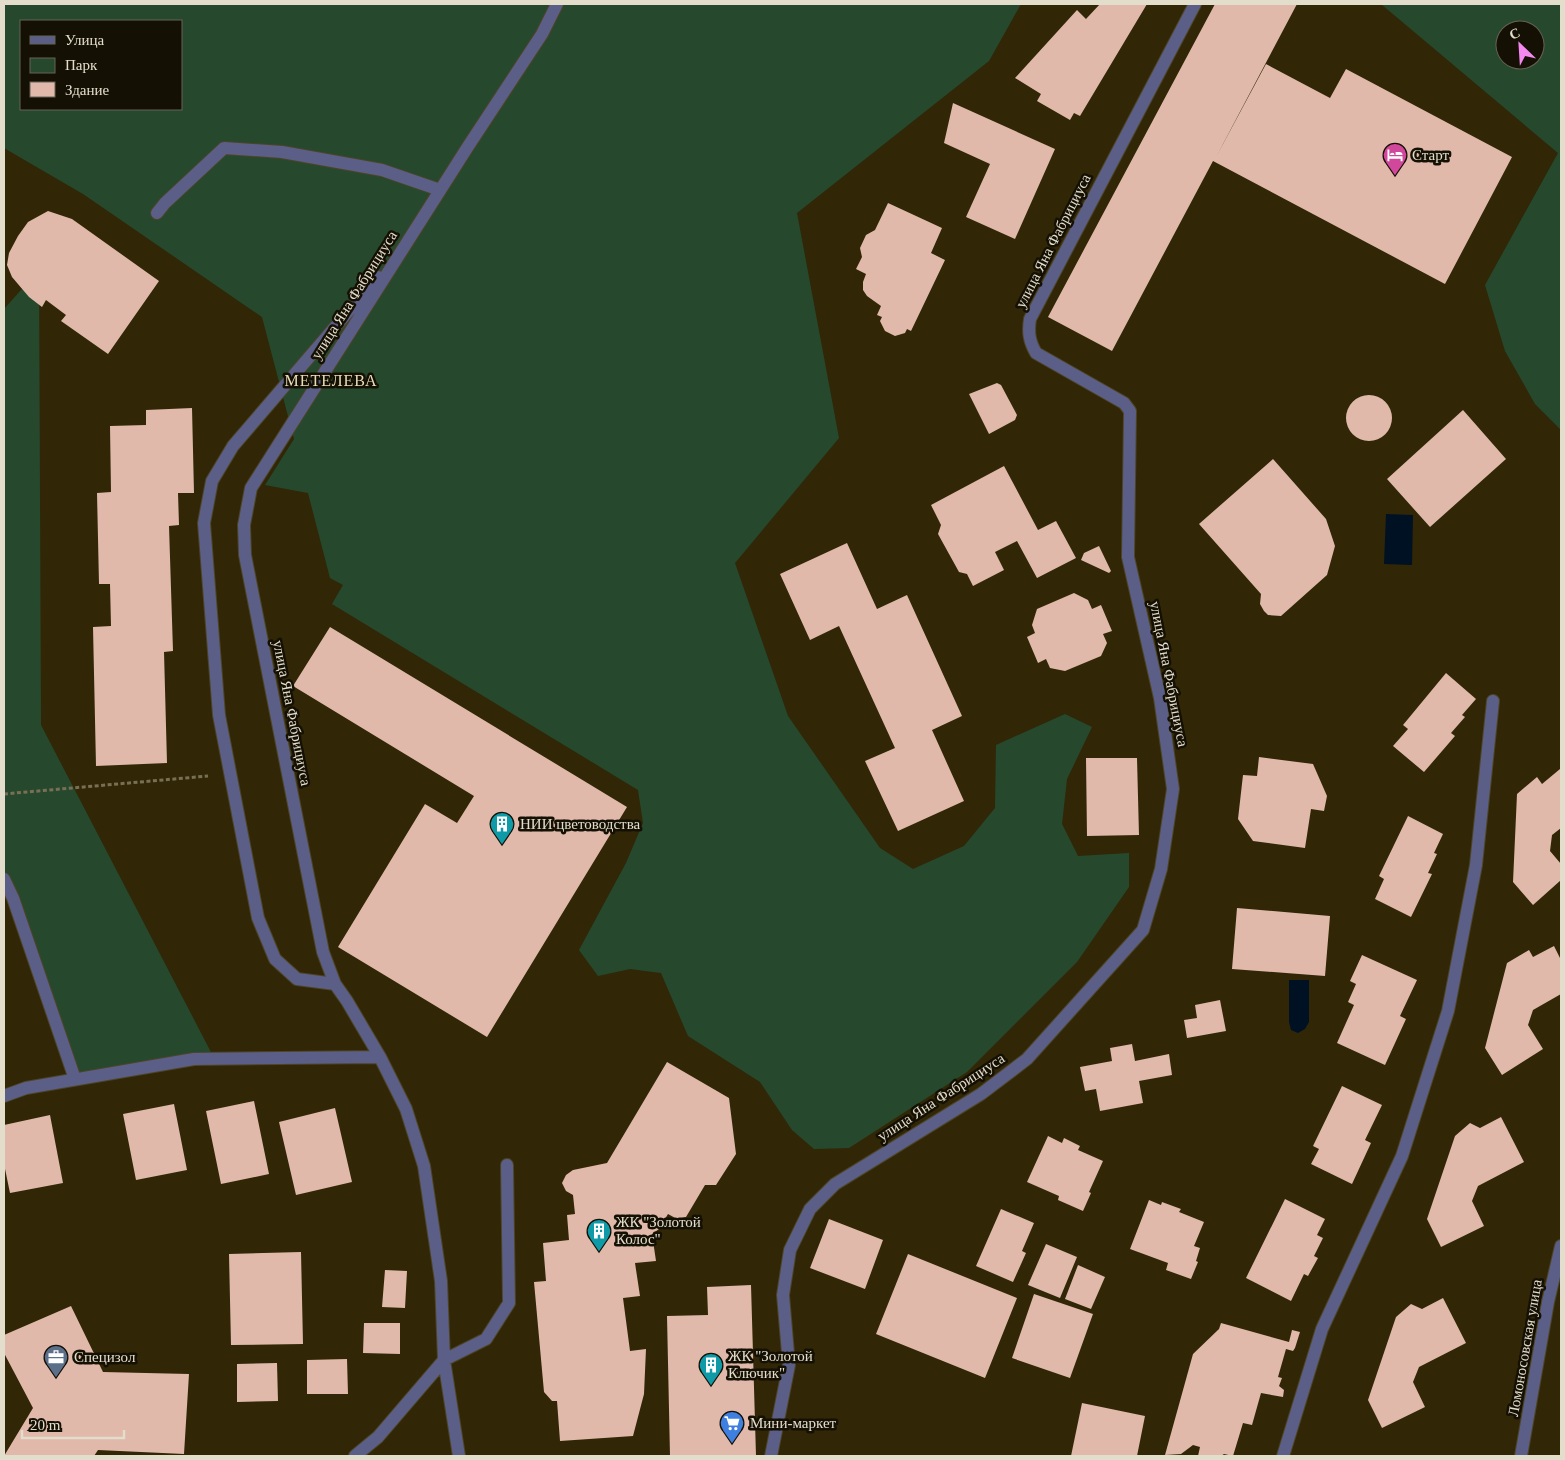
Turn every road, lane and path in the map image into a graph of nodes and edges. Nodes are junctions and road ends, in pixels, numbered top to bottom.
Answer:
1 (557, 4) edge
2 (1195, 4) edge
3 (440, 190) junction
4 (157, 213) dead end
5 (407, 243) junction
6 (1493, 701) dead end
7 (209, 767) dead end
8 (4, 794) edge
9 (4, 879) edge
10 (335, 984) junction
11 (380, 1057) junction
12 (75, 1079) junction
13 (4, 1096) edge
14 (507, 1165) dead end
15 (1561, 1246) edge
16 (444, 1360) junction
17 (355, 1456) edge
18 (459, 1456) edge
19 (771, 1456) edge
20 (1283, 1456) edge
21 (1521, 1456) edge

1 - 3 street, улица Яна Фабрициуса
2 - 19 street, улица Яна Фабрициуса
3 - 4 street
3 - 5 street, улица Яна Фабрициуса
5 - 10 street, улица Яна Фабрициуса
5 - 10 street
6 - 20 street
7 - 8 path
9 - 12 street
10 - 11 street, улица Яна Фабрициуса
11 - 12 street
11 - 16 street, улица Яна Фабрициуса
12 - 13 street
14 - 16 street
15 - 21 street, Ломоносовская улица
16 - 17 street
16 - 18 street, улица Яна Фабрициуса

